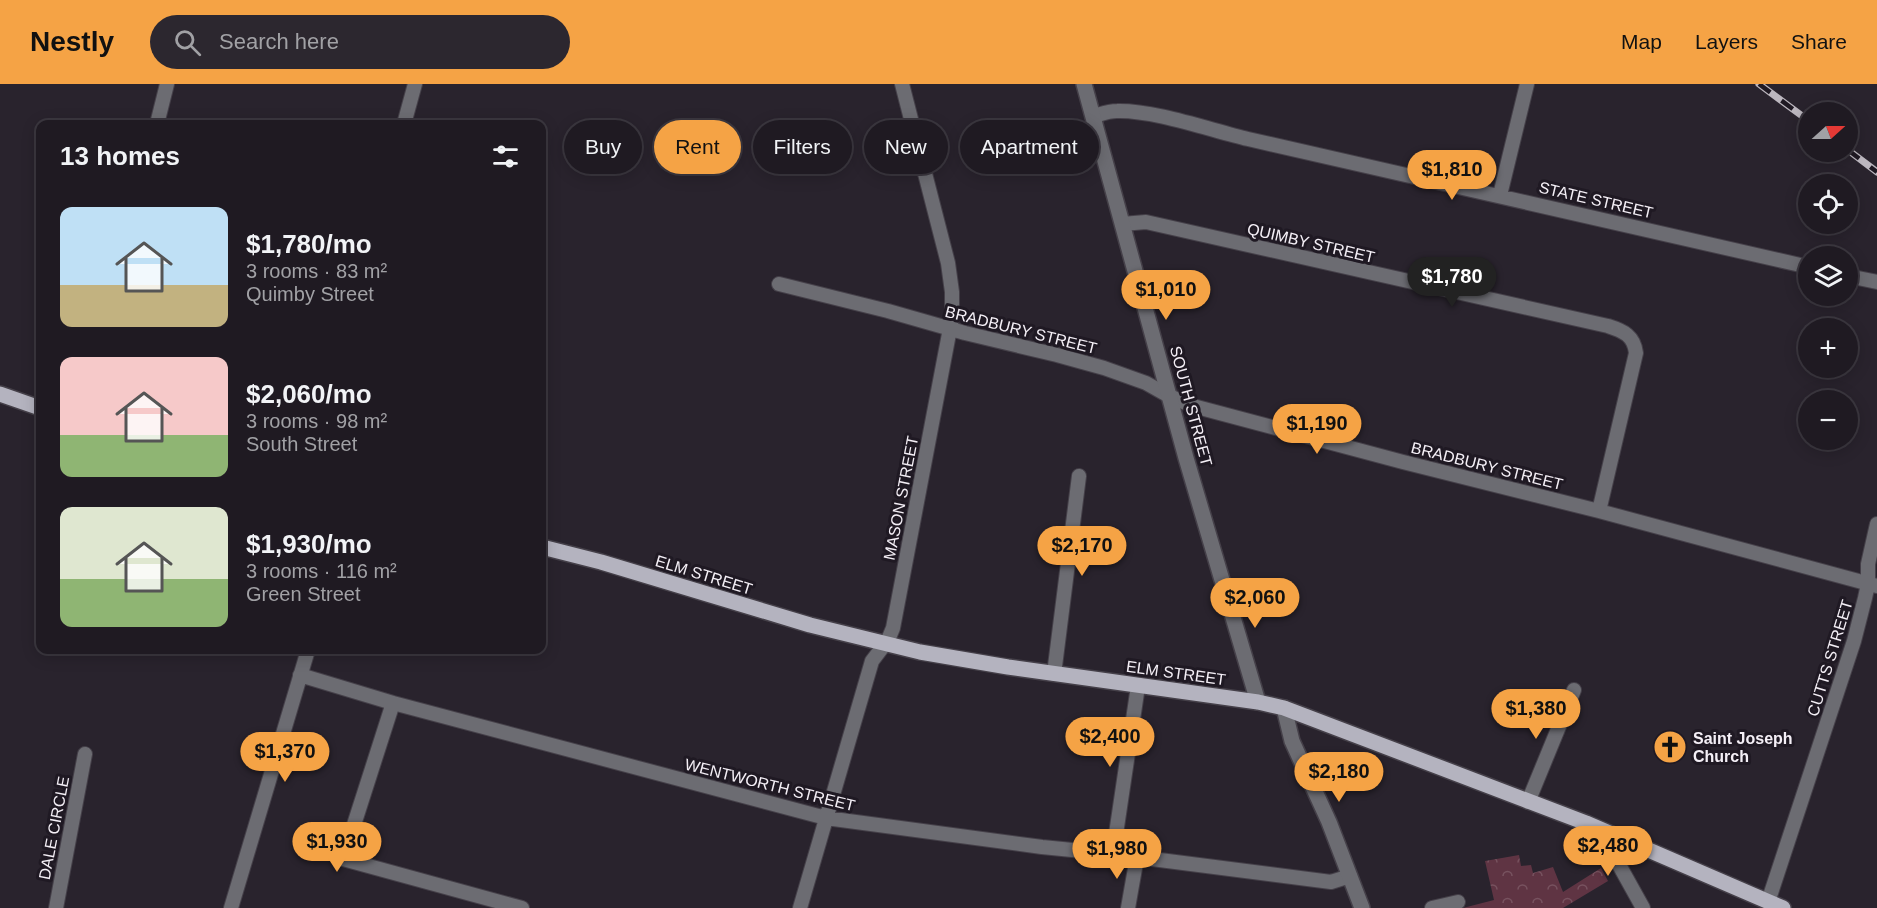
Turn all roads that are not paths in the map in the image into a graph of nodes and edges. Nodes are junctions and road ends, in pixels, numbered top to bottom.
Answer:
1 (167, 84) edge
2 (415, 84) edge
3 (902, 84) edge
4 (1084, 84) edge
5 (1527, 84) edge
6 (1094, 116) junction
7 (158, 120) edge
8 (405, 120) edge
9 (1500, 195) junction
10 (1122, 224) junction
11 (1798, 264) edge
12 (1858, 278) edge
13 (1877, 282) edge
14 (779, 284) dead end
15 (950, 329) junction
16 (0, 394) edge
17 (1169, 396) junction
18 (36, 407) edge
19 (1079, 476) dead end
20 (1599, 511) junction
21 (1877, 524) edge
22 (546, 548) edge
23 (1872, 585) edge
24 (885, 644) junction
25 (307, 654) edge
26 (1054, 674) junction
27 (300, 675) junction
28 (1138, 686) junction
29 (1574, 690) dead end
30 (1258, 702) junction
31 (393, 703) junction
32 (1284, 708) junction
33 (85, 754) dead end
34 (1528, 802) junction
35 (826, 818) junction
36 (1620, 836) junction
37 (1113, 854) junction
38 (1137, 857) junction
39 (1350, 876) junction
40 (1458, 902) dead end
41 (1768, 902) junction
42 (56, 908) edge
43 (231, 908) edge
44 (522, 908) edge
45 (800, 908) edge
46 (1128, 908) edge
47 (1362, 908) edge
48 (1432, 908) edge
49 (1643, 908) edge
50 (1783, 908) edge

1 - 7 street
2 - 8 street
3 - 15 street, MASON STREET
4 - 6 street, SOUTH STREET
5 - 9 street
6 - 9 street, STATE STREET
6 - 10 street, SOUTH STREET
9 - 11 street, STATE STREET
10 - 17 street, SOUTH STREET
10 - 20 street, QUIMBY STREET
12 - 13 street
14 - 15 street, BRADBURY STREET
15 - 17 street, BRADBURY STREET
15 - 24 street, MASON STREET
16 - 18 main road
17 - 20 street, BRADBURY STREET
17 - 30 street, SOUTH STREET
19 - 26 street
20 - 23 street, BRADBURY STREET
21 - 23 street, CUTTS STREET
22 - 24 main road, ELM STREET
23 - 41 street, CUTTS STREET
24 - 26 main road, ELM STREET
24 - 35 street, MASON STREET
25 - 27 street
26 - 28 main road, ELM STREET
27 - 31 street, WENTWORTH STREET
27 - 43 street
28 - 30 main road, ELM STREET
28 - 37 street
29 - 34 street
30 - 32 main road, ELM STREET
31 - 35 street, WENTWORTH STREET
31 - 44 street
32 - 34 main road, ELM STREET
32 - 39 street
33 - 42 street, DALE CIRCLE
34 - 36 main road, ELM STREET
35 - 37 street, WENTWORTH STREET
35 - 45 street, MASON STREET
36 - 41 main road, ELM STREET
36 - 49 street
37 - 38 street, WENTWORTH STREET
38 - 39 street, WENTWORTH STREET
38 - 46 street
39 - 47 street
40 - 48 street
41 - 50 main road, ELM STREET

